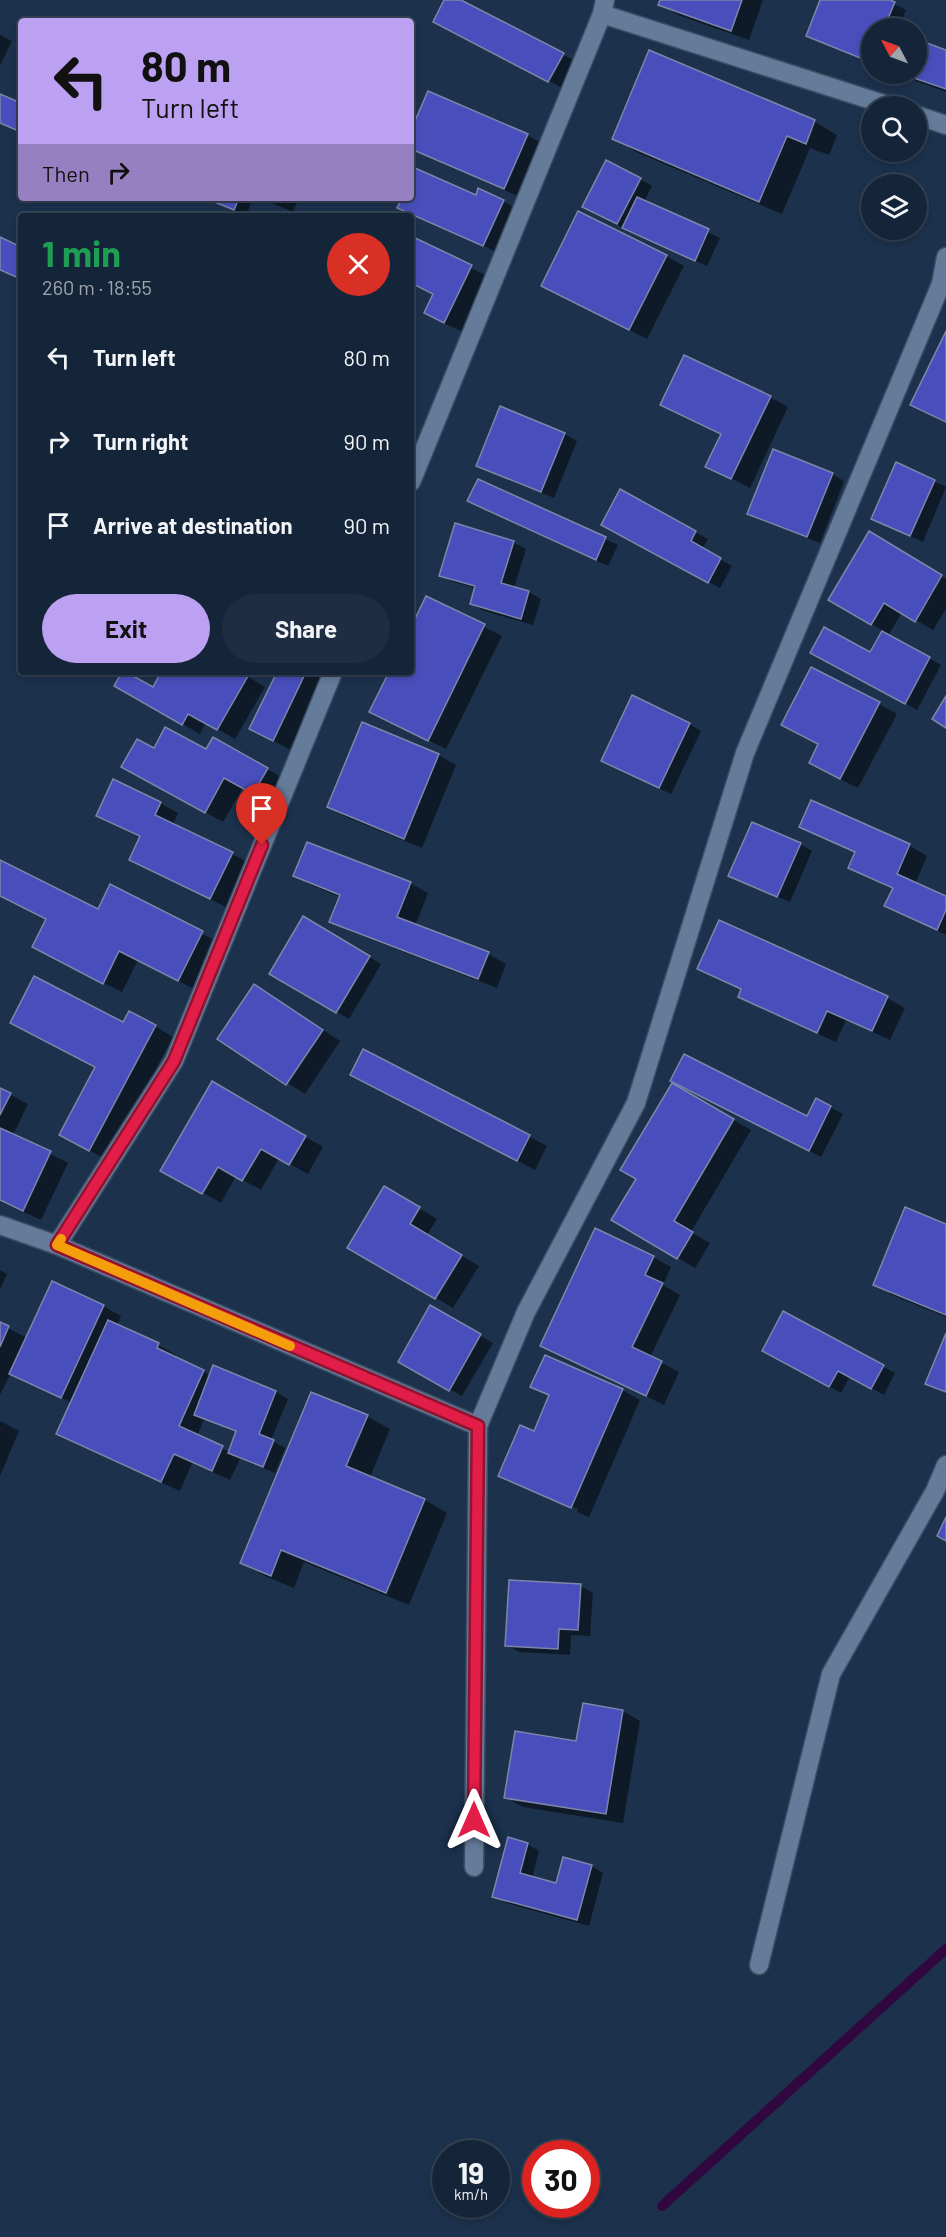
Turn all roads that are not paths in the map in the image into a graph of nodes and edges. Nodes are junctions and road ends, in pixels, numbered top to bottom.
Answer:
1 (604, 7) edge
2 (861, 96) edge
3 (927, 119) edge
4 (946, 125) edge
5 (946, 257) edge
6 (414, 475) edge
7 (332, 675) edge
8 (0, 1225) edge
9 (57, 1245) junction
10 (478, 1426) junction
11 (946, 1465) edge
12 (474, 1866) dead end
13 (759, 1965) dead end

1 - 2 street
1 - 6 street
3 - 4 street
5 - 10 street
7 - 9 street
8 - 9 street
9 - 10 street
10 - 12 street
11 - 13 street

